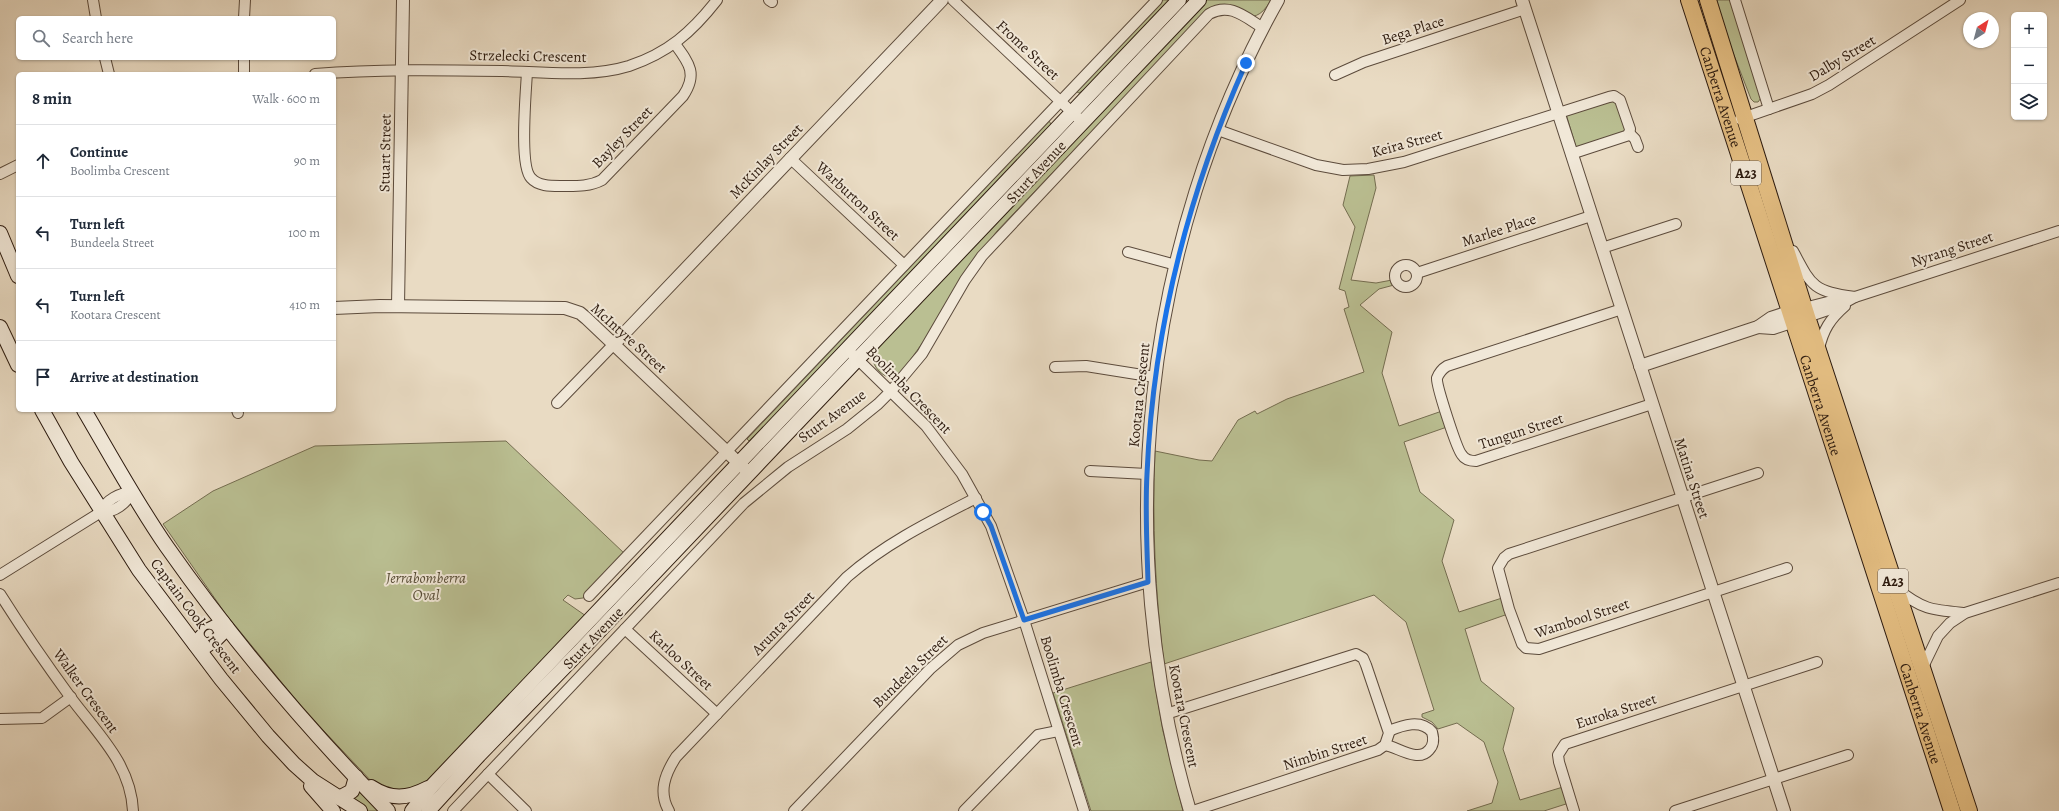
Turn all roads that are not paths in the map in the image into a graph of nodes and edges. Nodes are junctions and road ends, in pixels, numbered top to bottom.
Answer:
1 (94, 0) edge
2 (245, 0) edge
3 (403, 0) edge
4 (717, 0) edge
5 (942, 0) edge
6 (953, 0) edge
7 (1157, 0) edge
8 (1178, 0) edge
9 (1199, 0) edge
10 (1278, 0) edge
11 (1689, 0) edge
12 (1708, 0) edge
13 (1735, 0) edge
14 (1960, 0) edge
15 (1523, 5) edge
16 (96, 16) edge
17 (244, 16) edge
18 (1263, 28) junction
19 (675, 44) junction
20 (106, 60) edge
21 (244, 60) edge
22 (402, 70) junction
23 (108, 72) edge
24 (244, 72) edge
25 (336, 72) edge
26 (527, 72) junction
27 (1335, 75) dead end
28 (1060, 101) junction
29 (1769, 109) junction
30 (1072, 112) junction
31 (1558, 113) junction
32 (1736, 120) junction
33 (1083, 123) junction
34 (1218, 130) junction
35 (1630, 133) junction
36 (1638, 147) dead end
37 (1571, 154) junction
38 (790, 158) junction
39 (16, 165) edge
40 (0, 174) edge
41 (1591, 216) junction
42 (1775, 217) junction
43 (1676, 224) dead end
44 (2059, 231) edge
45 (0, 233) edge
46 (1602, 248) junction
47 (1128, 252) dead end
48 (904, 265) junction
49 (1176, 265) junction
50 (16, 271) edge
51 (1417, 273) dead end
52 (1855, 297) junction
53 (398, 306) junction
54 (336, 308) edge
55 (1622, 309) junction
56 (1799, 314) junction
57 (0, 327) edge
58 (614, 344) junction
59 (847, 349) junction
60 (1818, 352) junction
61 (16, 358) edge
62 (858, 359) junction
63 (1055, 366) dead end
64 (1640, 366) junction
65 (1155, 377) junction
66 (891, 391) junction
67 (557, 403) dead end
68 (1652, 404) junction
69 (43, 412) edge
70 (85, 412) edge
71 (727, 452) junction
72 (738, 463) junction
73 (1090, 471) dead end
74 (749, 473) junction
75 (1147, 474) junction
76 (1758, 474) dead end
77 (132, 492) junction
78 (976, 498) junction
79 (1682, 498) junction
80 (101, 512) junction
81 (1787, 568) dead end
82 (0, 575) edge
83 (1148, 582) junction
84 (2059, 583) edge
85 (1895, 587) junction
86 (1712, 592) junction
87 (0, 594) edge
88 (589, 596) dead end
89 (1964, 613) junction
90 (1024, 620) junction
91 (225, 625) junction
92 (625, 628) junction
93 (197, 647) junction
94 (1817, 662) dead end
95 (1922, 668) junction
96 (1744, 685) junction
97 (71, 697) junction
98 (717, 714) junction
99 (1166, 714) junction
100 (0, 719) edge
101 (1058, 731) junction
102 (1389, 731) junction
103 (1385, 746) junction
104 (478, 755) junction
105 (1848, 755) dead end
106 (488, 774) junction
107 (356, 777) junction
108 (1774, 779) junction
109 (432, 786) junction
110 (336, 805) edge
111 (133, 811) edge
112 (360, 811) edge
113 (388, 811) edge
114 (412, 811) edge
115 (422, 811) edge
116 (428, 811) edge
117 (453, 811) edge
118 (526, 811) edge
119 (670, 811) edge
120 (794, 811) edge
121 (964, 811) edge
122 (1084, 811) edge
123 (1190, 811) edge
124 (1193, 811) edge
125 (1574, 811) edge
126 (1675, 811) edge
127 (1784, 811) edge
128 (1952, 811) edge
129 (1968, 811) edge

1 - 16 street
2 - 17 street
3 - 22 street, Stuart Street
4 - 19 street, Strzelecki Crescent
5 - 38 street, McKinlay Street
6 - 28 street, Frome Street
7 - 28 street, Sturt Avenue
8 - 30 main road, Sturt Avenue
9 - 33 main road, Sturt Avenue
10 - 18 street, Kootara Crescent
11 - 32 highway, Canberra Avenue / A23
12 - 32 highway, Canberra Avenue / A23
13 - 29 street
14 - 29 street, Dalby Street
15 - 27 street, Bega Place
15 - 31 street, Matina Street
18 - 34 street, Kootara Crescent
18 - 66 street, Sturt Avenue
19 - 26 street, Strzelecki Crescent
19 - 26 street, Bayley Street
20 - 23 street
21 - 24 street
22 - 25 street, Strzelecki Crescent
22 - 26 street, Strzelecki Crescent
22 - 53 street, Stuart Street
28 - 30 street, Frome Street
28 - 48 street, Sturt Avenue
29 - 32 street, Dalby Street
30 - 33 street, Frome Street
30 - 59 main road, Sturt Avenue
31 - 34 street, Keira Street
31 - 35 street
31 - 37 street, Matina Street
32 - 42 highway, Canberra Avenue / A23
32 - 56 highway, Canberra Avenue / A23
33 - 62 main road, Sturt Avenue
34 - 49 street, Kootara Crescent
35 - 36 street
35 - 37 street
37 - 41 street, Matina Street
38 - 48 street, Warburton Street
38 - 58 street, McKinlay Street
39 - 40 street
41 - 46 street, Matina Street
41 - 51 street, Marlee Place
42 - 52 street
42 - 56 highway, Canberra Avenue / A23
43 - 46 street
44 - 52 street, Nyrang Street
45 - 50 main road
46 - 55 street, Matina Street
47 - 49 street
48 - 71 street, Sturt Avenue
49 - 65 street, Kootara Crescent
52 - 56 street, Nyrang Street
52 - 60 street
53 - 54 street, McIntyre Street
53 - 58 street, McIntyre Street
55 - 64 street, Matina Street
55 - 68 street, Tungun Street
56 - 60 highway, Canberra Avenue / A23
56 - 64 street, Nyrang Street
56 - 128 highway, Canberra Avenue / A23
57 - 61 main road
58 - 67 street
58 - 71 street, McIntyre Street
59 - 62 street, Boolimba Crescent
59 - 72 main road, Sturt Avenue
60 - 85 highway, Canberra Avenue / A23
62 - 66 street, Boolimba Crescent
62 - 74 main road, Sturt Avenue
63 - 65 street
64 - 68 street, Matina Street
65 - 75 street, Kootara Crescent
66 - 78 street, Boolimba Crescent
66 - 92 street, Sturt Avenue
68 - 79 street, Matina Street
69 - 80 main road, Captain Cook Crescent
70 - 77 main road, Captain Cook Crescent
71 - 72 street, McIntyre Street
71 - 88 street, Sturt Avenue
72 - 74 street, McIntyre Street
72 - 109 main road, Sturt Avenue
73 - 75 street
74 - 104 main road, Sturt Avenue
75 - 83 street, Kootara Crescent
76 - 79 street
77 - 80 street
77 - 91 main road, Captain Cook Crescent
78 - 90 street, Boolimba Crescent
78 - 98 street, Arunta Street
79 - 86 street, Matina Street
79 - 86 street, Wambool Street
80 - 82 street
80 - 93 main road, Captain Cook Crescent
81 - 86 street
83 - 90 street, Bundeela Street
83 - 99 street, Kootara Crescent
84 - 89 street
85 - 89 street
85 - 95 highway, Canberra Avenue / A23
86 - 96 street, Matina Street
87 - 97 street, Walker Crescent
89 - 95 street
90 - 101 street, Boolimba Crescent
90 - 120 street, Bundeela Street
91 - 93 main road
91 - 107 main road, Captain Cook Crescent
92 - 98 street, Karloo Street
92 - 106 street, Sturt Avenue
93 - 110 main road, Captain Cook Crescent
94 - 96 street
95 - 129 highway, Canberra Avenue / A23
96 - 108 street, Matina Street
96 - 125 street, Euroka Street
97 - 100 street
97 - 111 street, Walker Crescent
98 - 119 street, Arunta Street
99 - 102 street
99 - 123 street, Kootara Crescent
101 - 121 street
101 - 122 street, Boolimba Crescent
102 - 103 street, Nimbin Street
102 - 103 street
103 - 124 street, Nimbin Street
104 - 115 main road
104 - 116 main road, Sturt Avenue
105 - 108 street
106 - 117 street, Sturt Avenue
106 - 118 street
107 - 109 main road
107 - 110 main road
107 - 113 main road, Captain Cook Crescent
108 - 126 street
108 - 127 street, Matina Street
109 - 114 main road, Sturt Avenue
110 - 112 main road

